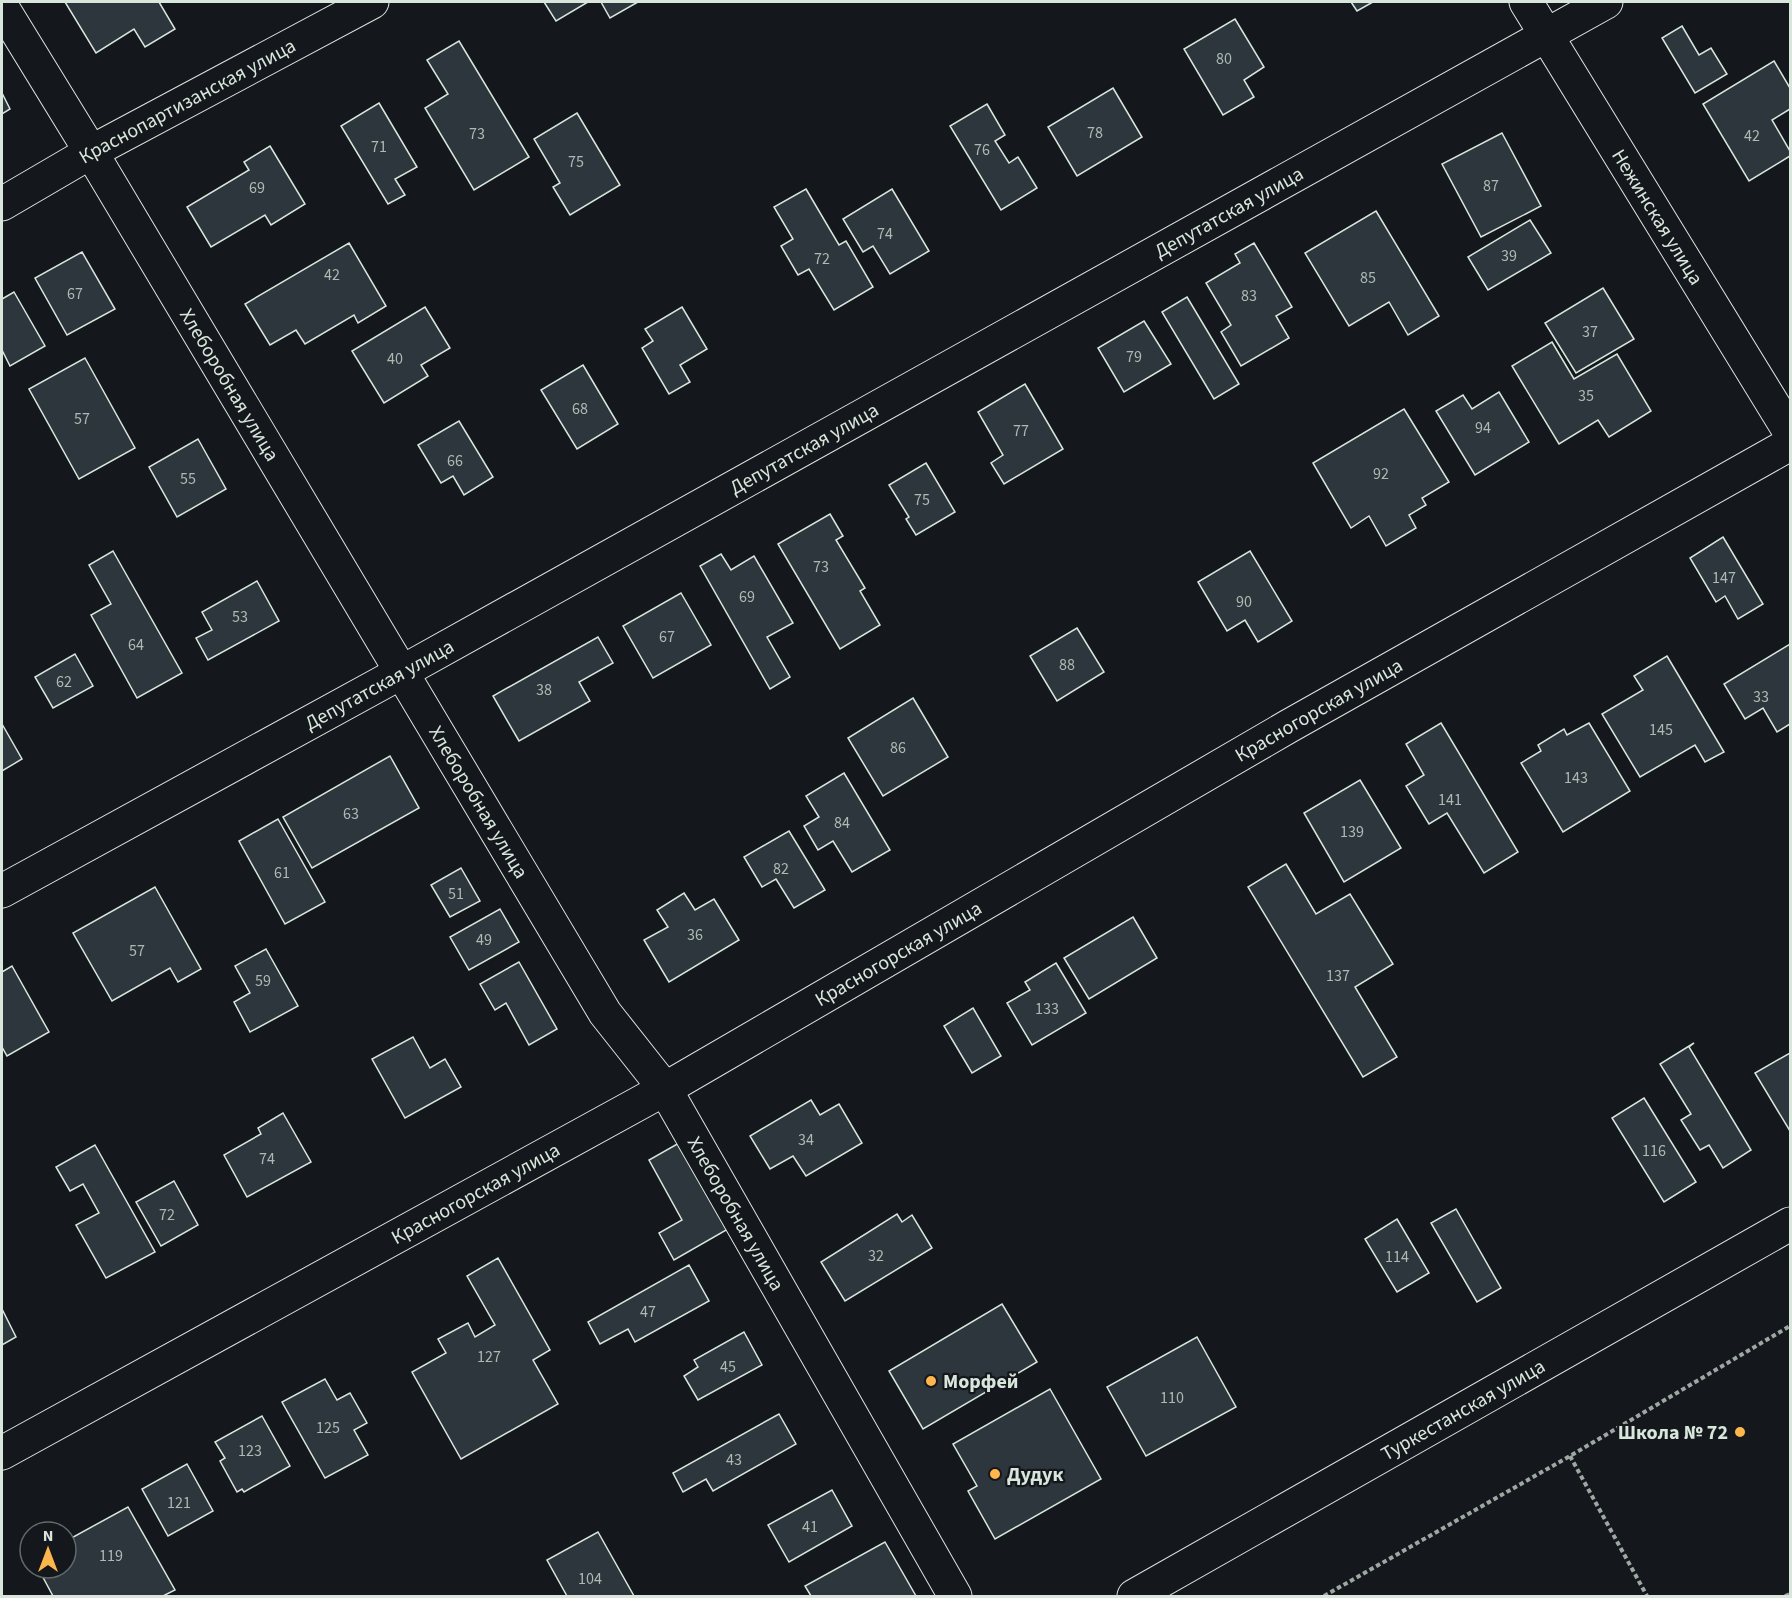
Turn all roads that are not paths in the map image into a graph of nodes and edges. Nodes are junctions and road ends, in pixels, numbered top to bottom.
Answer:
1 (372, 2) edge
2 (1526, 2) edge
3 (1606, 2) edge
4 (2, 7) edge
5 (1547, 36) junction
6 (91, 152) junction
7 (2, 204) edge
8 (1791, 432) edge
9 (1791, 444) edge
10 (402, 672) junction
11 (2, 891) edge
12 (664, 1089) junction
13 (1791, 1224) edge
14 (2, 1453) edge
15 (955, 1596) edge
16 (1134, 1596) edge

1 - 6 street, Краснопартизанская улица
2 - 5 street, Нежинская улица
3 - 5 street, Депутатская улица
4 - 6 street, Хлеборобная улица
5 - 8 street, Нежинская улица
5 - 10 street, Депутатская улица
6 - 7 street, Краснопартизанская улица
6 - 10 street, Хлеборобная улица
9 - 12 street, Красногорская улица
10 - 11 street, Депутатская улица
10 - 12 street, Хлеборобная улица
12 - 14 street, Красногорская улица
12 - 15 street, Хлеборобная улица
13 - 16 street, Туркестанская улица

